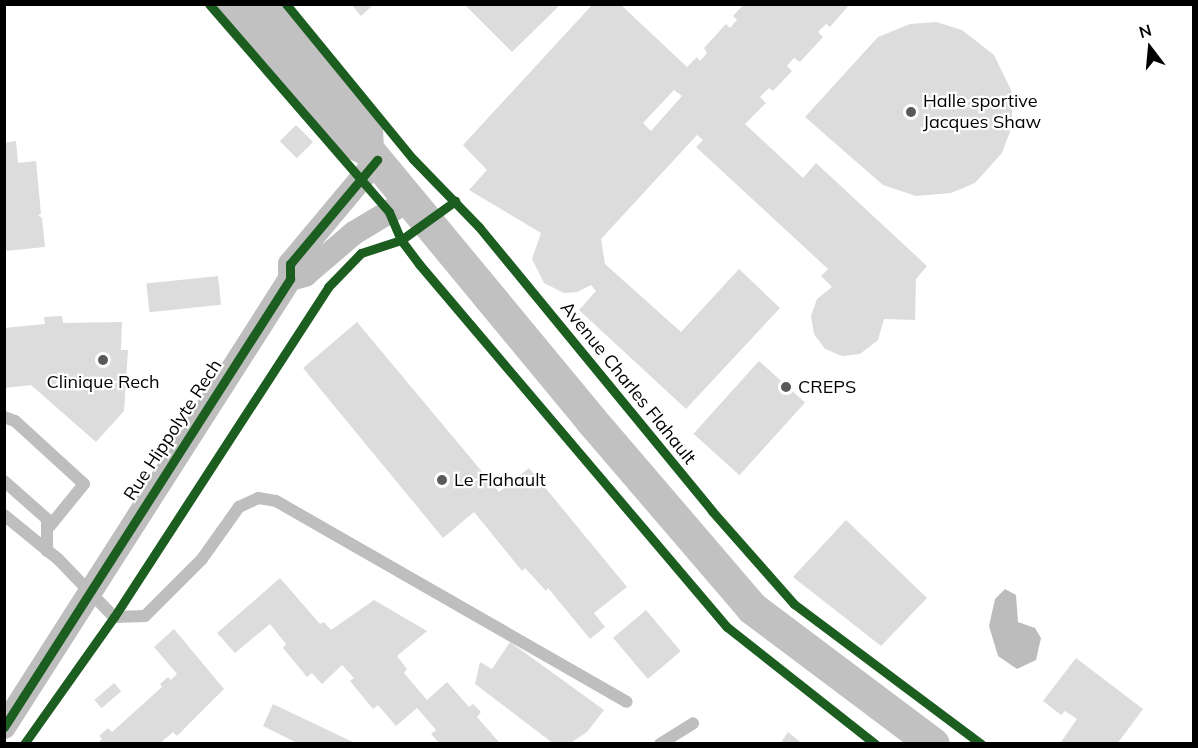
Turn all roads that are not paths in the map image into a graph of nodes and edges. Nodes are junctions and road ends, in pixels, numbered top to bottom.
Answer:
1 (230, 4) edge
2 (266, 4) edge
3 (372, 155) junction
4 (409, 200) junction
5 (290, 279) junction
6 (4, 417) edge
7 (4, 481) edge
8 (4, 515) edge
9 (49, 527) junction
10 (47, 551) junction
11 (88, 592) junction
12 (627, 702) dead end
13 (693, 723) dead end
14 (4, 727) edge
15 (660, 744) edge
16 (933, 744) edge

1 - 3 main road
2 - 3 main road
3 - 4 main road
3 - 5 street, Rue Hippolyte Rech
4 - 5 street, Rue Hippolyte Rech
4 - 16 main road
5 - 11 street, Rue Hippolyte Rech
6 - 9 lane
7 - 9 lane
8 - 10 lane
9 - 10 lane
10 - 11 lane
11 - 12 lane
11 - 14 street, Rue Hippolyte Rech
13 - 15 lane

